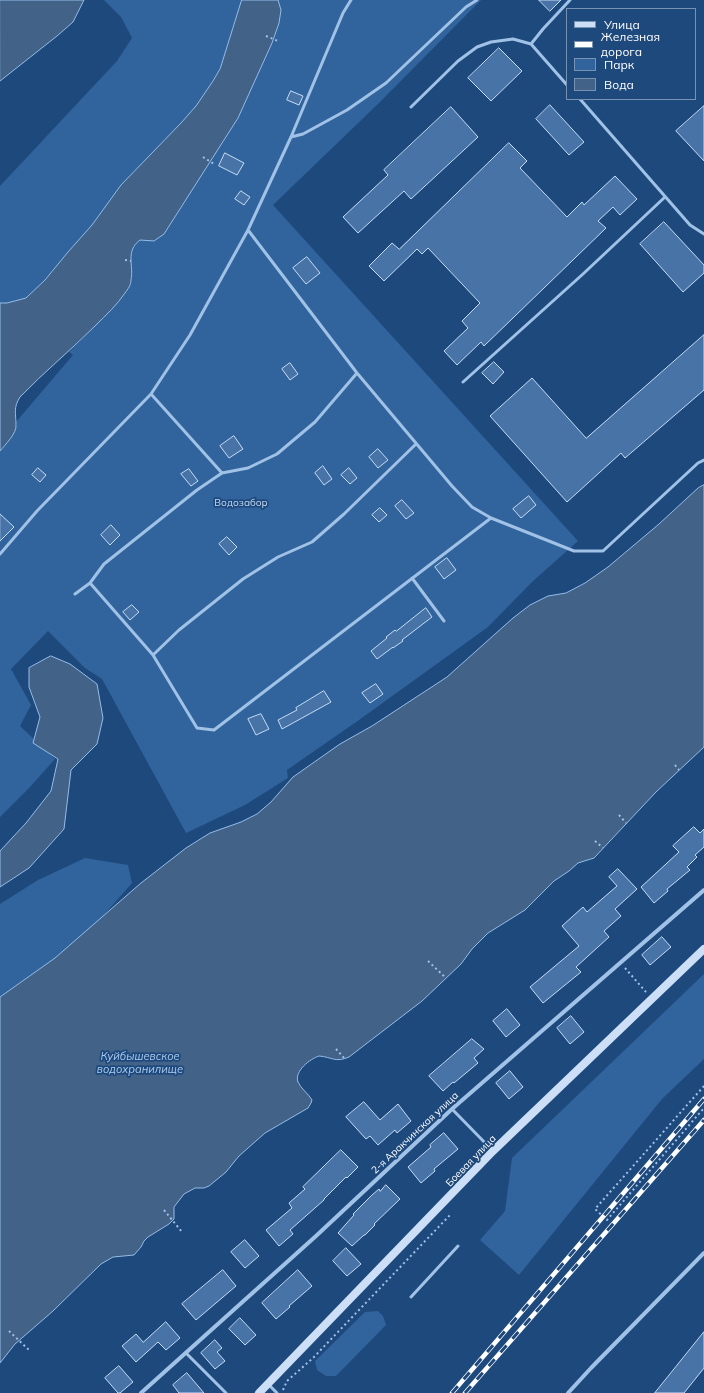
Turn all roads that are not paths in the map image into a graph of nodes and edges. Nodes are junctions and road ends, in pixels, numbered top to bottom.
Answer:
1 (351, 0) edge
2 (477, 0) edge
3 (570, 0) edge
4 (531, 44) junction
5 (566, 84) edge
6 (581, 100) edge
7 (411, 108) dead end
8 (291, 137) junction
9 (665, 196) junction
10 (248, 230) junction
11 (704, 234) edge
12 (357, 373) junction
13 (463, 382) dead end
14 (151, 394) junction
15 (416, 444) junction
16 (704, 460) edge
17 (222, 473) junction
18 (491, 518) junction
19 (0, 554) edge
20 (412, 578) junction
21 (90, 584) junction
22 (75, 594) dead end
23 (444, 621) dead end
24 (153, 655) junction
25 (704, 890) edge
26 (704, 950) edge
27 (452, 1109) junction
28 (493, 1151) junction
29 (458, 1246) dead end
30 (704, 1253) edge
31 (411, 1297) dead end
32 (186, 1353) junction
33 (268, 1384) junction
34 (142, 1393) edge
35 (226, 1393) edge
36 (259, 1393) edge
37 (277, 1393) edge
38 (568, 1393) edge

1 - 8 lane
2 - 8 lane
3 - 4 lane
4 - 5 lane
4 - 7 lane
6 - 9 lane
8 - 10 lane
9 - 11 lane
9 - 13 lane
10 - 12 lane
10 - 14 lane
12 - 15 lane
12 - 17 lane
14 - 17 lane
14 - 19 lane
15 - 18 lane
15 - 24 lane
16 - 18 lane
17 - 21 lane
18 - 20 lane
20 - 23 lane
20 - 24 lane
21 - 22 lane
21 - 24 lane
25 - 27 street, 2-я Аракчинская улица
26 - 28 main road, Боевая улица
27 - 28 lane
27 - 32 street, 2-я Аракчинская улица
28 - 33 main road, Боевая улица
29 - 31 lane
30 - 38 street
32 - 34 street, 2-я Аракчинская улица
32 - 35 lane
33 - 36 main road, Боевая улица
33 - 37 lane

